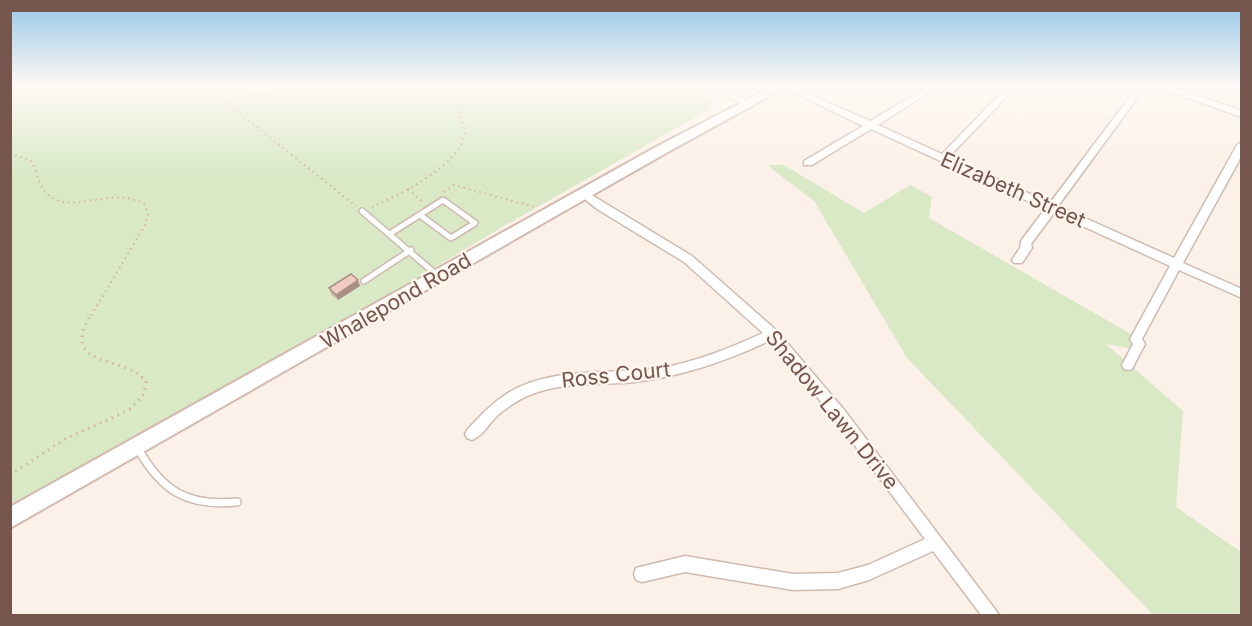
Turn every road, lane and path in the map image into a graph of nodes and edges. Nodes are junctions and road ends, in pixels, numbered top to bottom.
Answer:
1 (242, 115) edge
2 (458, 115) edge
3 (728, 115) edge
4 (848, 115) edge
5 (889, 115) edge
6 (984, 115) edge
7 (1120, 115) edge
8 (872, 126) junction
9 (1242, 145) edge
10 (10, 153) edge
11 (943, 158) junction
12 (808, 163) dead end
13 (408, 189) junction
14 (585, 194) junction
15 (435, 198) dead end
16 (425, 204) dead end
17 (541, 207) dead end
18 (1052, 208) junction
19 (362, 211) junction
20 (420, 215) junction
21 (391, 233) junction
22 (411, 250) junction
23 (1018, 260) dead end
24 (1176, 264) junction
25 (438, 276) junction
26 (364, 281) dead end
27 (1242, 294) edge
28 (773, 334) junction
29 (1128, 364) dead end
30 (472, 434) dead end
31 (137, 446) junction
32 (10, 475) edge
33 (237, 502) dead end
34 (10, 518) edge
35 (935, 542) junction
36 (642, 574) dead end
37 (992, 615) edge

1 - 19 path
2 - 13 path
3 - 14 street, Whalepond Road
4 - 8 street, Elizabeth Street
5 - 8 street
6 - 11 street
7 - 18 street
8 - 11 street, Elizabeth Street
8 - 12 street
9 - 24 street
10 - 32 path
11 - 18 street, Elizabeth Street
13 - 16 path
13 - 19 path
14 - 25 street, Whalepond Road
14 - 28 street, Shadow Lawn Drive
15 - 17 path
18 - 23 street
18 - 24 street, Elizabeth Street
19 - 21 lane
20 - 20 lane
20 - 21 lane
21 - 22 lane
22 - 25 lane
22 - 26 lane
24 - 27 street, Elizabeth Street
24 - 29 street
25 - 31 street, Whalepond Road
28 - 30 street, Ross Court
28 - 35 street, Shadow Lawn Drive
31 - 33 lane
31 - 34 street, Whalepond Road
35 - 36 street
35 - 37 street, Shadow Lawn Drive

